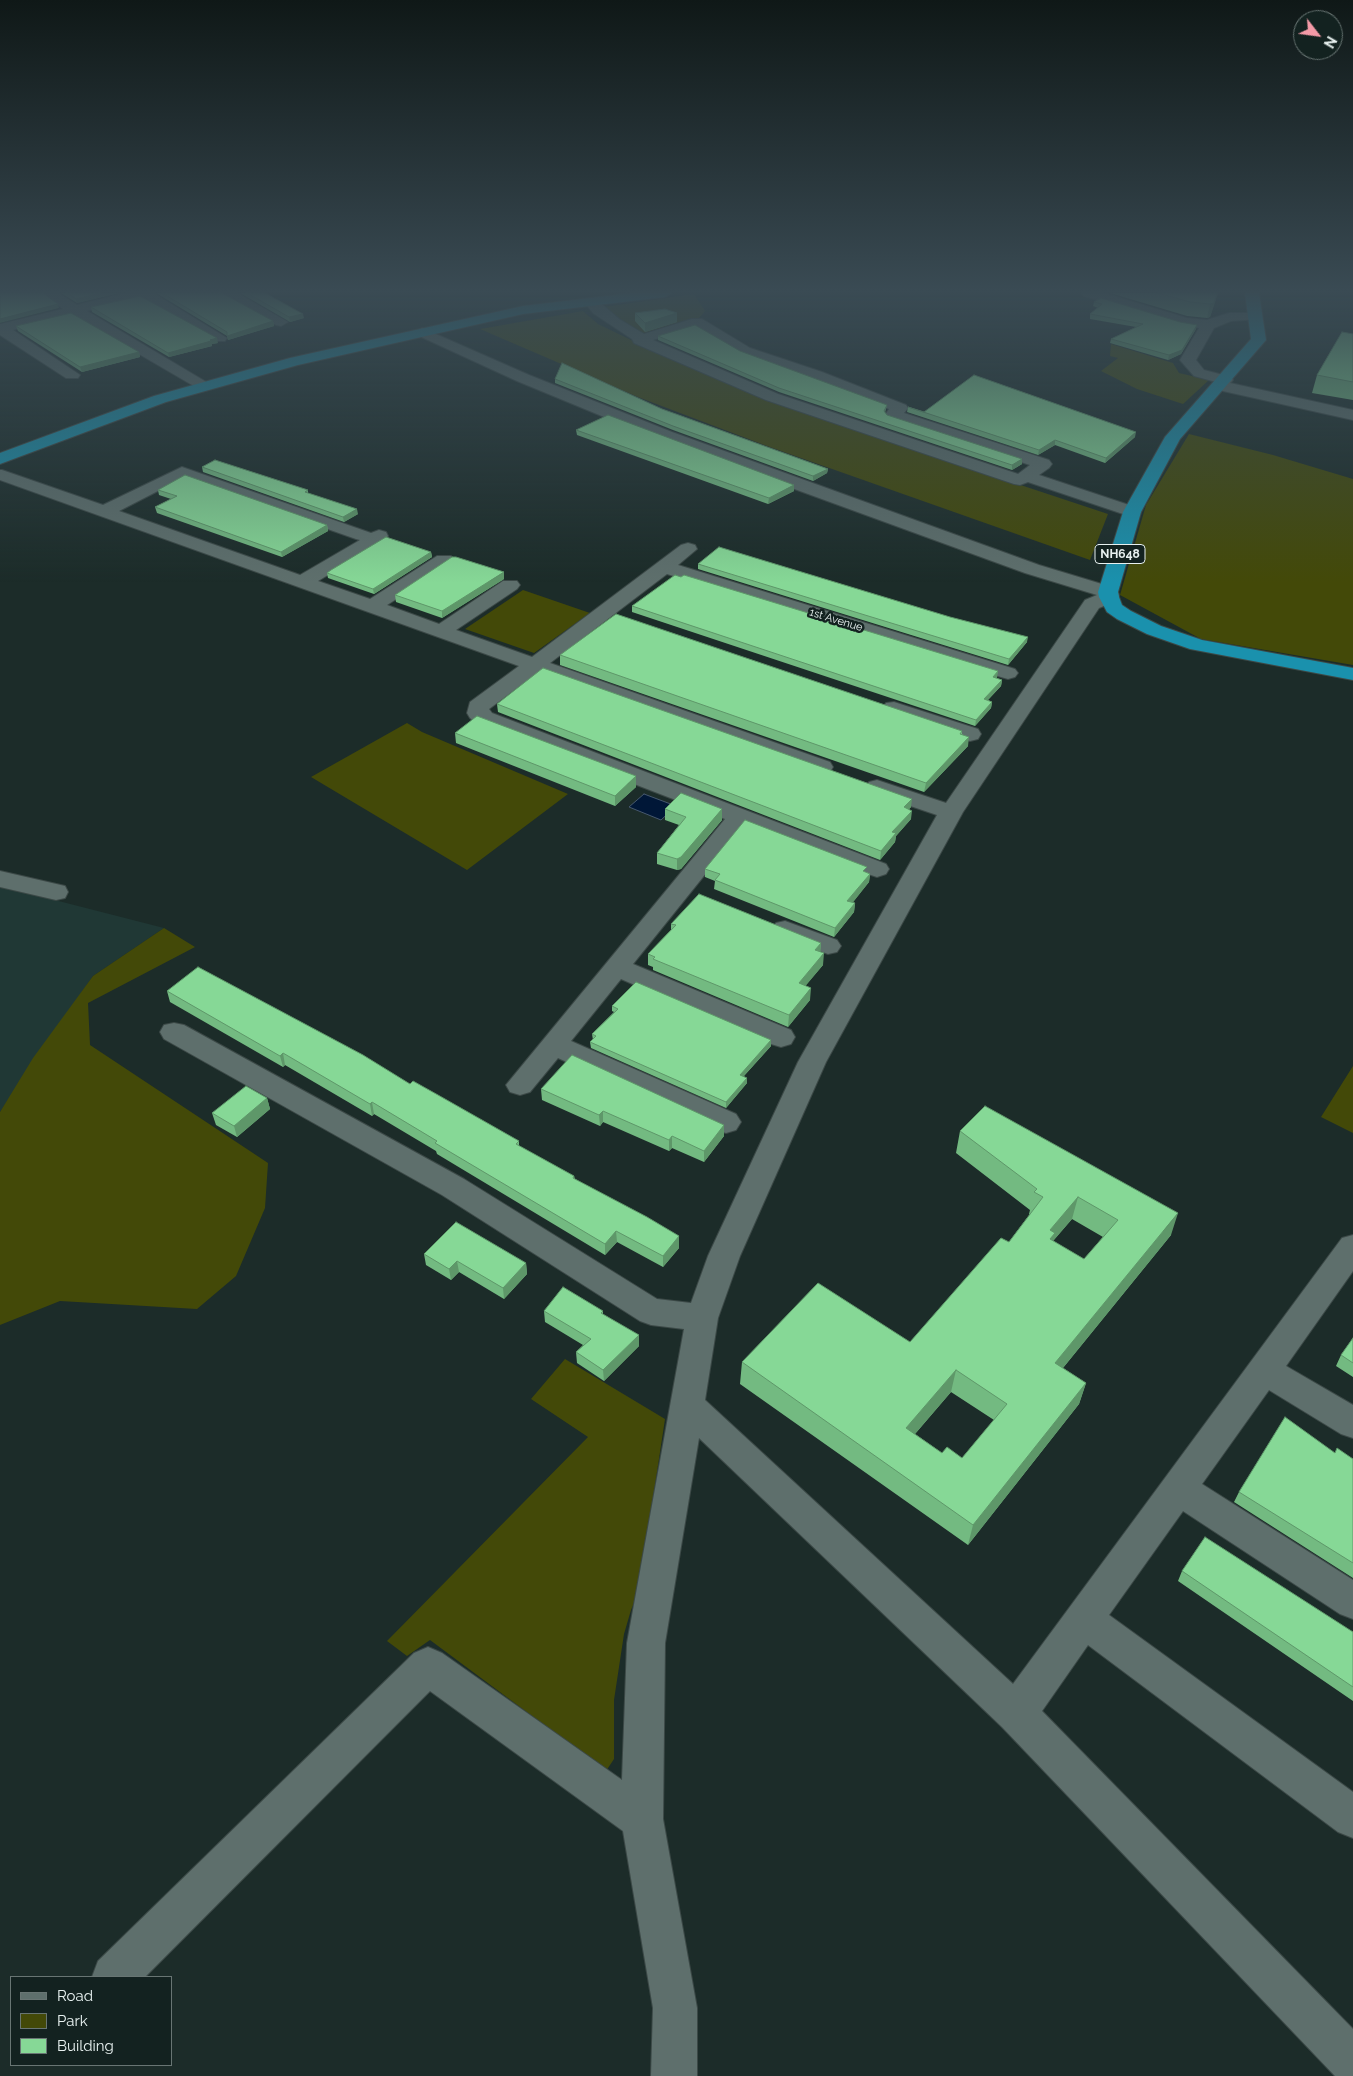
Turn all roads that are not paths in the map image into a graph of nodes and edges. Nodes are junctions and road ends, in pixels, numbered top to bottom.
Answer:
1 (193, 390) edge
2 (552, 390) edge
3 (755, 390) edge
4 (854, 390) edge
5 (1216, 390) edge
6 (1250, 390) edge
7 (1353, 415) edge
8 (1, 467) edge
9 (1026, 476) junction
10 (104, 512) junction
11 (1132, 512) junction
12 (688, 548) dead end
13 (444, 560) edge
14 (664, 567) junction
15 (302, 582) junction
16 (510, 585) dead end
17 (1109, 595) junction
18 (372, 606) junction
19 (441, 630) junction
20 (535, 664) junction
21 (1008, 673) dead end
22 (1353, 674) edge
23 (877, 702) edge
24 (970, 734) dead end
25 (951, 812) junction
26 (740, 816) junction
27 (877, 869) dead end
28 (0, 879) edge
29 (56, 892) dead end
30 (764, 920) edge
31 (828, 946) dead end
32 (617, 967) junction
33 (174, 1032) dead end
34 (781, 1037) dead end
35 (553, 1044) junction
36 (520, 1085) dead end
37 (726, 1122) dead end
38 (1350, 1257) edge
39 (702, 1318) junction
40 (1263, 1370) junction
41 (687, 1405) junction
42 (1353, 1423) edge
43 (1178, 1488) junction
44 (1353, 1601) edge
45 (1083, 1619) junction
46 (1016, 1713) junction
47 (1353, 1817) edge
48 (642, 1818) junction
49 (115, 1976) edge
50 (1353, 2062) edge
51 (674, 2076) edge

1 - 8 highway
2 - 17 street
3 - 9 street
4 - 9 street
5 - 11 highway, NH648
6 - 7 street
8 - 10 street
9 - 11 street
10 - 15 street
10 - 15 street
11 - 17 highway, NH648
12 - 14 street
13 - 18 street
14 - 20 street
14 - 21 street, 1st Avenue
15 - 18 street
16 - 19 street
17 - 22 highway
17 - 25 street
18 - 19 street
19 - 20 street
20 - 25 street
20 - 26 street
23 - 24 street
25 - 39 street
26 - 27 street
26 - 32 street
28 - 29 street
30 - 31 street
32 - 34 street
32 - 35 street
33 - 39 street
35 - 36 street
35 - 37 street
38 - 40 street
39 - 41 street
40 - 42 street
40 - 43 street
41 - 46 street
41 - 48 street
43 - 44 street
43 - 45 street
45 - 46 street
45 - 47 street
46 - 50 street
48 - 49 street
48 - 51 street

